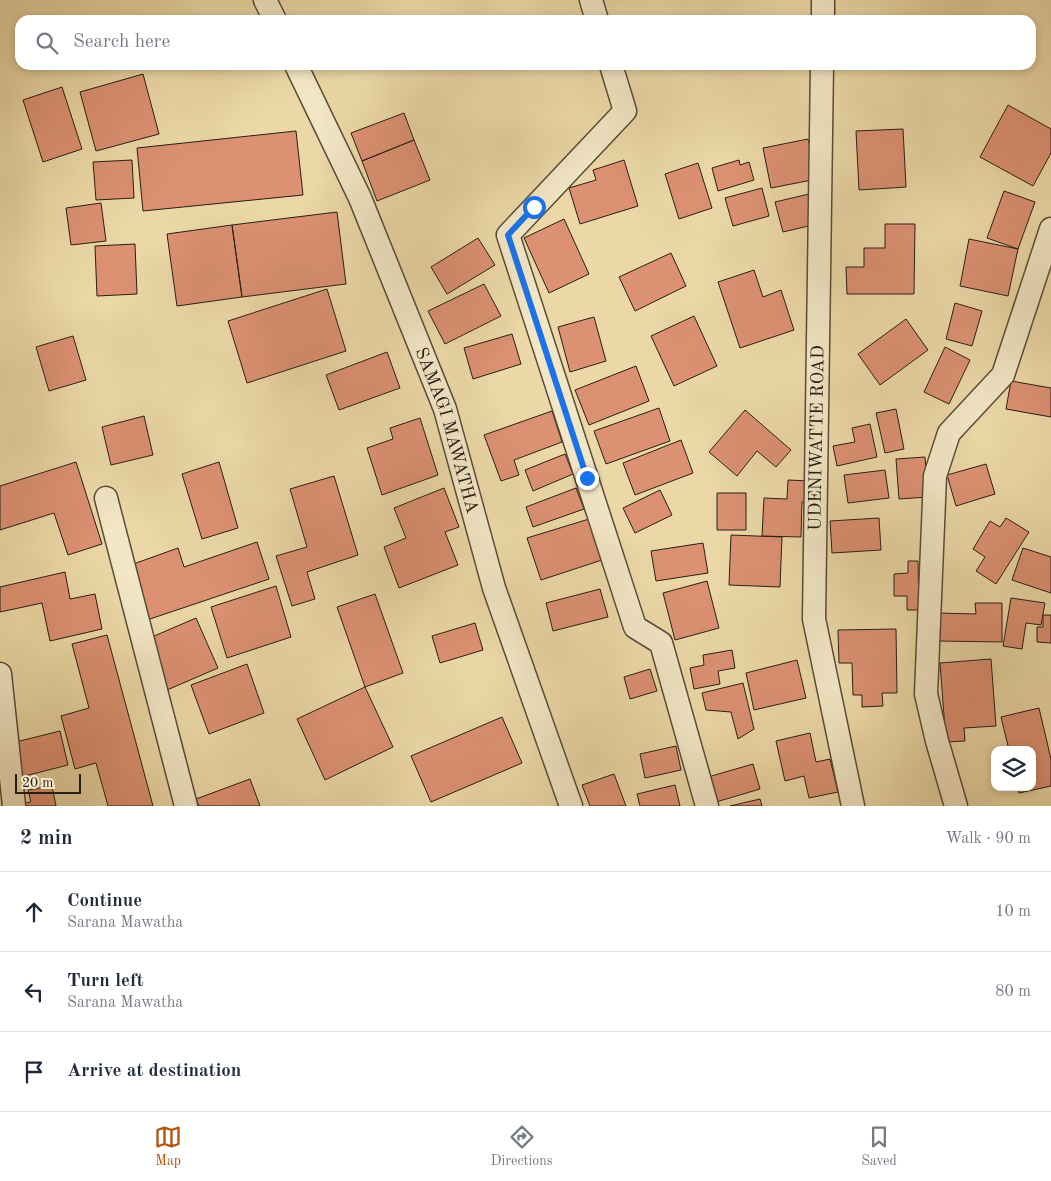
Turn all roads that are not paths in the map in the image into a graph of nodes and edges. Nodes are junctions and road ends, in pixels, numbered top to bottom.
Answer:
1 (265, 0) edge
2 (591, 0) edge
3 (823, 0) edge
4 (272, 15) edge
5 (596, 15) edge
6 (823, 15) edge
7 (298, 70) edge
8 (613, 70) edge
9 (822, 70) edge
10 (1051, 229) edge
11 (106, 498) dead end
12 (0, 674) edge
13 (14, 806) edge
14 (186, 806) edge
15 (571, 806) edge
16 (707, 806) edge
17 (853, 806) edge
18 (956, 806) edge

1 - 4 street
2 - 5 street
3 - 6 street
7 - 15 street, SAMAGI MAWATHA
8 - 16 street
9 - 17 street, UDENIWATTE ROAD
10 - 18 street
11 - 14 street
12 - 13 street

